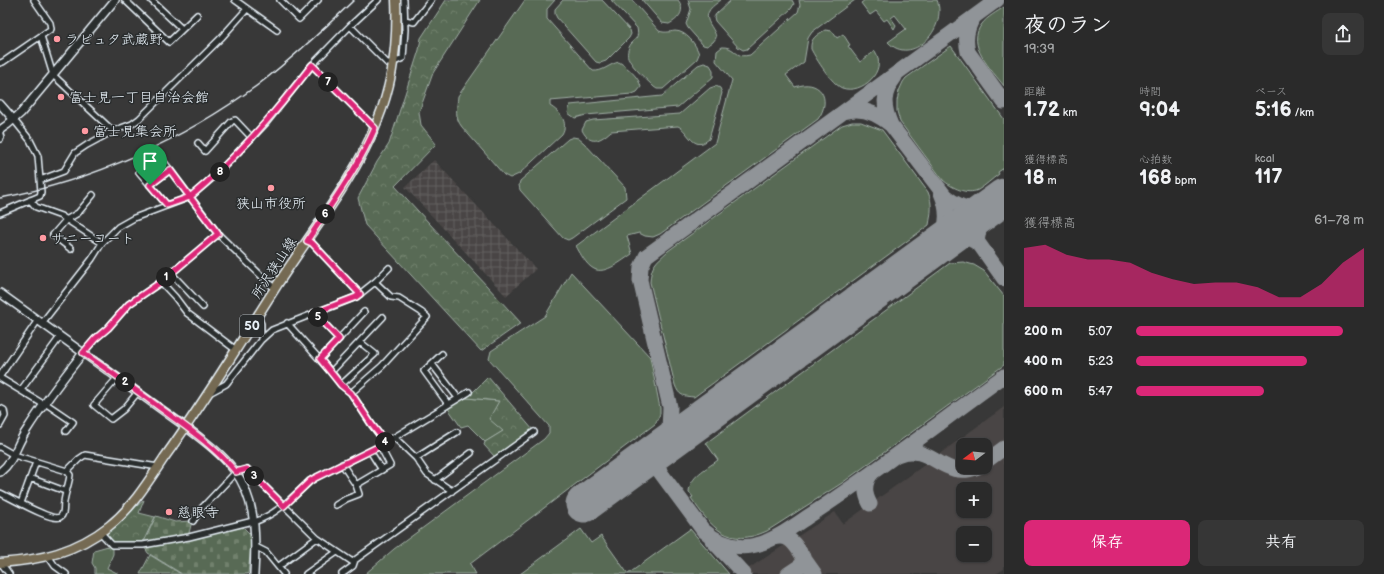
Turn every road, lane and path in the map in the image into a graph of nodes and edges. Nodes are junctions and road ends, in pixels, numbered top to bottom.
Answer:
1 (34, 0) edge
2 (114, 0) edge
3 (125, 0) edge
4 (151, 0) edge
5 (235, 0) edge
6 (280, 0) edge
7 (318, 0) edge
8 (378, 0) edge
9 (396, 0) edge
10 (404, 0) edge
11 (431, 0) edge
12 (247, 9) junction
13 (196, 15) dead end
14 (405, 20) junction
15 (350, 26) junction
16 (182, 29) junction
17 (276, 30) dead end
18 (41, 36) junction
19 (0, 63) edge
20 (392, 63) junction
21 (312, 65) junction
22 (53, 75) junction
23 (0, 104) edge
24 (14, 120) junction
25 (375, 128) junction
26 (0, 130) edge
27 (113, 131) junction
28 (0, 134) edge
29 (252, 138) junction
30 (0, 139) edge
31 (198, 143) dead end
32 (161, 158) dead end
33 (170, 170) junction
34 (139, 172) dead end
35 (40, 180) junction
36 (150, 185) junction
37 (93, 195) dead end
38 (190, 197) junction
39 (30, 200) junction
40 (167, 205) junction
41 (0, 213) edge
42 (66, 220) junction
43 (218, 234) junction
44 (307, 241) junction
45 (102, 243) junction
46 (71, 249) dead end
47 (389, 268) dead end
48 (171, 274) junction
49 (161, 282) junction
50 (375, 282) junction
51 (275, 289) junction
52 (0, 293) edge
53 (360, 294) junction
54 (203, 307) dead end
55 (364, 312) dead end
56 (314, 313) junction
57 (258, 316) junction
58 (383, 317) dead end
59 (40, 322) junction
60 (287, 323) junction
61 (60, 337) junction
62 (339, 339) junction
63 (261, 340) junction
64 (360, 342) junction
65 (236, 350) junction
66 (83, 353) junction
67 (442, 354) dead end
68 (320, 359) junction
69 (432, 364) junction
70 (331, 372) junction
71 (0, 377) edge
72 (118, 377) junction
73 (341, 385) junction
74 (21, 390) junction
75 (138, 392) junction
76 (469, 392) dead end
77 (208, 393) junction
78 (351, 393) junction
79 (458, 398) junction
80 (44, 404) junction
81 (448, 404) junction
82 (0, 408) edge
83 (0, 425) edge
84 (186, 427) junction
85 (66, 431) dead end
86 (458, 432) dead end
87 (534, 432) dead end
88 (395, 438) junction
89 (386, 443) junction
90 (380, 446) junction
91 (0, 447) edge
92 (370, 451) junction
93 (471, 453) dead end
94 (14, 455) junction
95 (416, 458) junction
96 (36, 462) junction
97 (342, 464) junction
98 (158, 467) junction
99 (382, 470) junction
100 (67, 471) junction
101 (0, 472) edge
102 (236, 472) junction
103 (30, 478) junction
104 (435, 480) junction
105 (356, 485) junction
106 (65, 491) junction
107 (452, 491) junction
108 (0, 493) edge
109 (21, 503) junction
110 (336, 505) dead end
111 (284, 506) junction
112 (193, 521) dead end
113 (254, 521) junction
114 (100, 532) junction
115 (317, 538) junction
116 (256, 547) junction
117 (337, 552) junction
118 (48, 556) junction
119 (1, 563) edge
120 (354, 563) junction
121 (279, 566) junction
122 (9, 574) edge
123 (66, 574) edge
124 (254, 574) edge
125 (284, 574) edge
126 (306, 574) edge
127 (342, 574) edge

1 - 18 street
2 - 22 street
3 - 16 street
4 - 16 street
5 - 12 street
6 - 7 street
8 - 15 street
9 - 20 main road, 所沢狭山線 / 50
10 - 14 street
11 - 14 street
12 - 17 street
12 - 27 street
13 - 16 street
14 - 20 street
15 - 20 street
15 - 21 street
18 - 19 street
18 - 22 street
20 - 25 main road, 所沢狭山線 / 50
21 - 25 street
21 - 29 street
22 - 24 street
22 - 27 street
23 - 24 street
24 - 26 street
24 - 35 street
25 - 44 main road, 所沢狭山線 / 50
27 - 35 street
28 - 30 street
29 - 31 street
29 - 38 street
32 - 33 street
33 - 36 street
33 - 38 street
34 - 36 street
35 - 39 street
36 - 40 street
37 - 42 street
38 - 40 street
38 - 43 street
39 - 41 street
39 - 42 street
40 - 45 street
42 - 45 street
42 - 46 street
43 - 48 street
43 - 51 street
44 - 51 main road, 所沢狭山線 / 50
44 - 53 street
45 - 59 street
47 - 50 street
48 - 49 street
48 - 54 street
49 - 65 street
49 - 66 street
50 - 53 street
50 - 78 street
51 - 57 main road, 所沢狭山線 / 50
52 - 59 street
53 - 56 street
55 - 62 street
56 - 60 street
56 - 62 street
57 - 63 street
57 - 65 main road, 所沢狭山線 / 50
58 - 64 street
59 - 61 street
59 - 71 street
60 - 63 street
60 - 68 street
61 - 66 street
61 - 74 street
62 - 68 street
63 - 77 street
64 - 70 street
64 - 73 street
65 - 77 main road, 所沢狭山線 / 50
66 - 72 street
66 - 80 street
67 - 69 street
68 - 70 street
69 - 79 street
69 - 81 street
70 - 73 street
71 - 74 street
72 - 75 street
72 - 75 street
73 - 78 street
74 - 80 street
75 - 84 street
76 - 79 street
77 - 84 main road, 所沢狭山線 / 50
78 - 89 street
79 - 81 street
80 - 85 street
80 - 94 street
81 - 88 street
82 - 83 street
84 - 98 main road, 所沢狭山線 / 50
84 - 102 street
86 - 95 street
87 - 107 street
88 - 89 street
88 - 95 street
89 - 90 street
90 - 92 street
90 - 99 street
91 - 94 street
92 - 97 street
92 - 99 street
93 - 104 street
94 - 96 street
94 - 101 street
95 - 104 street
96 - 100 street
96 - 103 street
97 - 105 street
97 - 111 street
98 - 100 street
98 - 114 main road, 所沢狭山線 / 50
99 - 105 street
100 - 106 street
102 - 111 street
102 - 112 street
102 - 113 street
103 - 106 street
103 - 109 street
104 - 107 street
105 - 110 street
106 - 109 street
107 - 120 street
108 - 109 street
111 - 113 street
111 - 115 street
113 - 114 street
113 - 116 street
114 - 118 main road, 所沢狭山線 / 50
115 - 117 street
115 - 121 street
116 - 121 street
116 - 124 street
117 - 120 street
117 - 126 street
118 - 119 main road, 所沢狭山線 / 50
118 - 123 street
119 - 122 street
120 - 127 street
121 - 125 street

